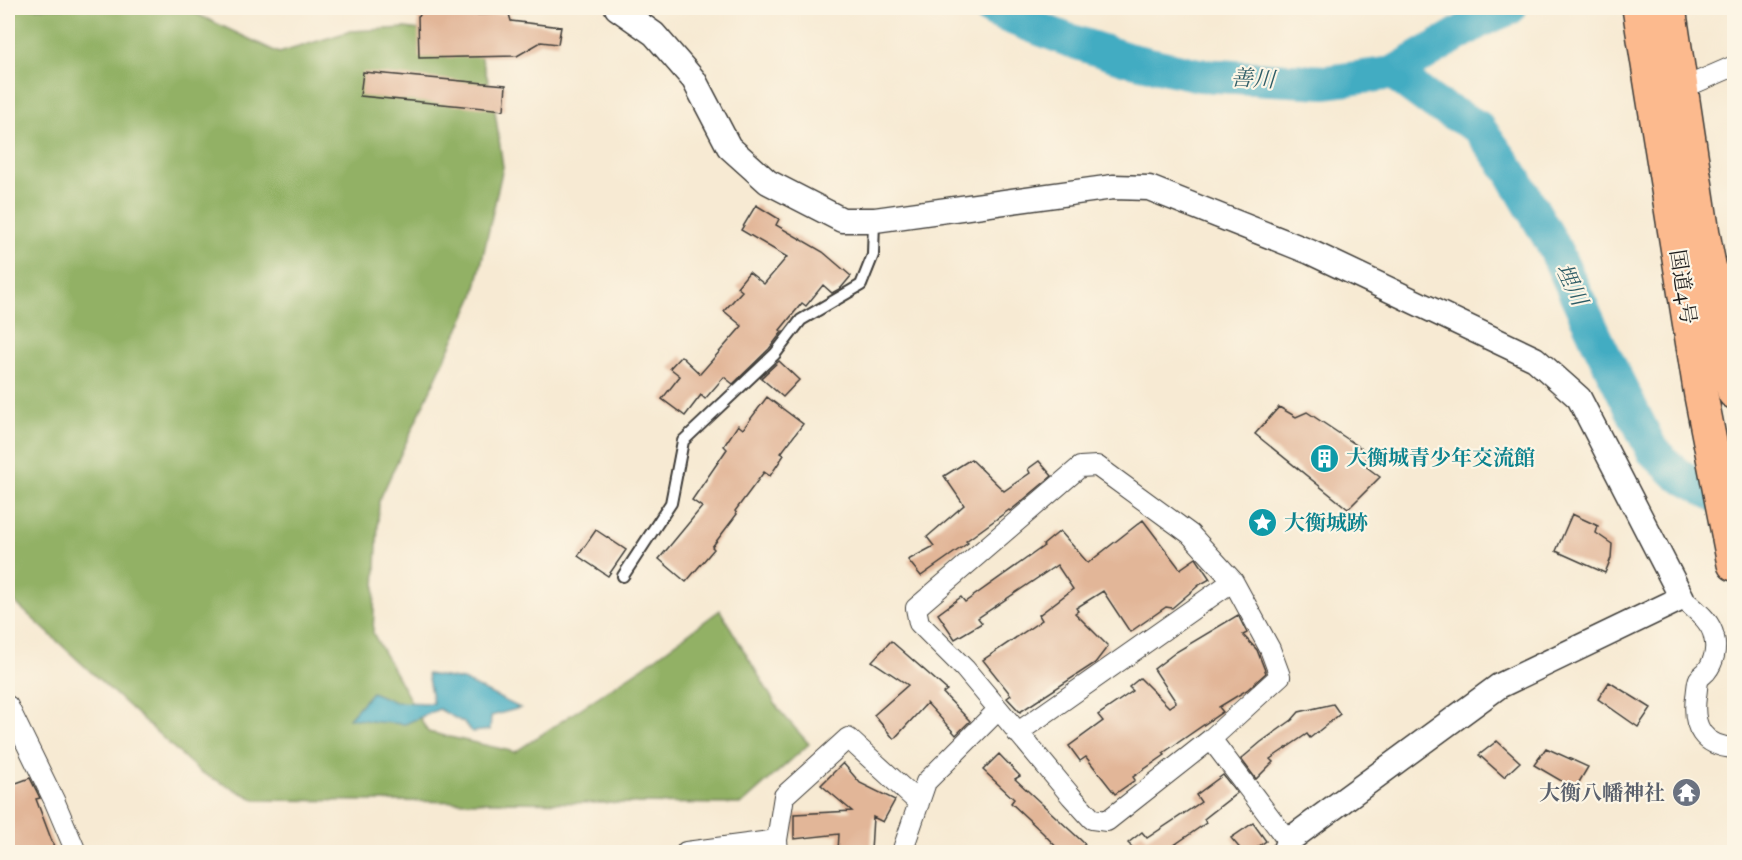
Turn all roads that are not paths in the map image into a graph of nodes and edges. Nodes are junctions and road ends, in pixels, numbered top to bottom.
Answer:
1 (617, 8) edge
2 (1639, 8) edge
3 (1669, 8) edge
4 (1734, 66) edge
5 (1681, 89) junction
6 (874, 220) junction
7 (1734, 392) edge
8 (1734, 564) edge
9 (623, 576) dead end
10 (1233, 581) junction
11 (1682, 598) junction
12 (8, 706) edge
13 (998, 710) junction
14 (1017, 734) junction
15 (1211, 739) junction
16 (1734, 749) edge
17 (919, 803) junction
18 (778, 846) edge
19 (1286, 847) edge
20 (76, 852) edge
21 (686, 852) edge
22 (902, 852) edge

1 - 6 street
2 - 8 highway, 国道4号
3 - 5 highway, 国道4号
4 - 5 street
5 - 7 highway, 国道4号
6 - 9 lane
6 - 11 street
10 - 13 street
10 - 14 street
10 - 15 street
11 - 16 street
11 - 19 street
12 - 20 street
13 - 14 street
13 - 17 street
14 - 15 street
15 - 19 street
17 - 18 street
17 - 22 street
18 - 21 street

